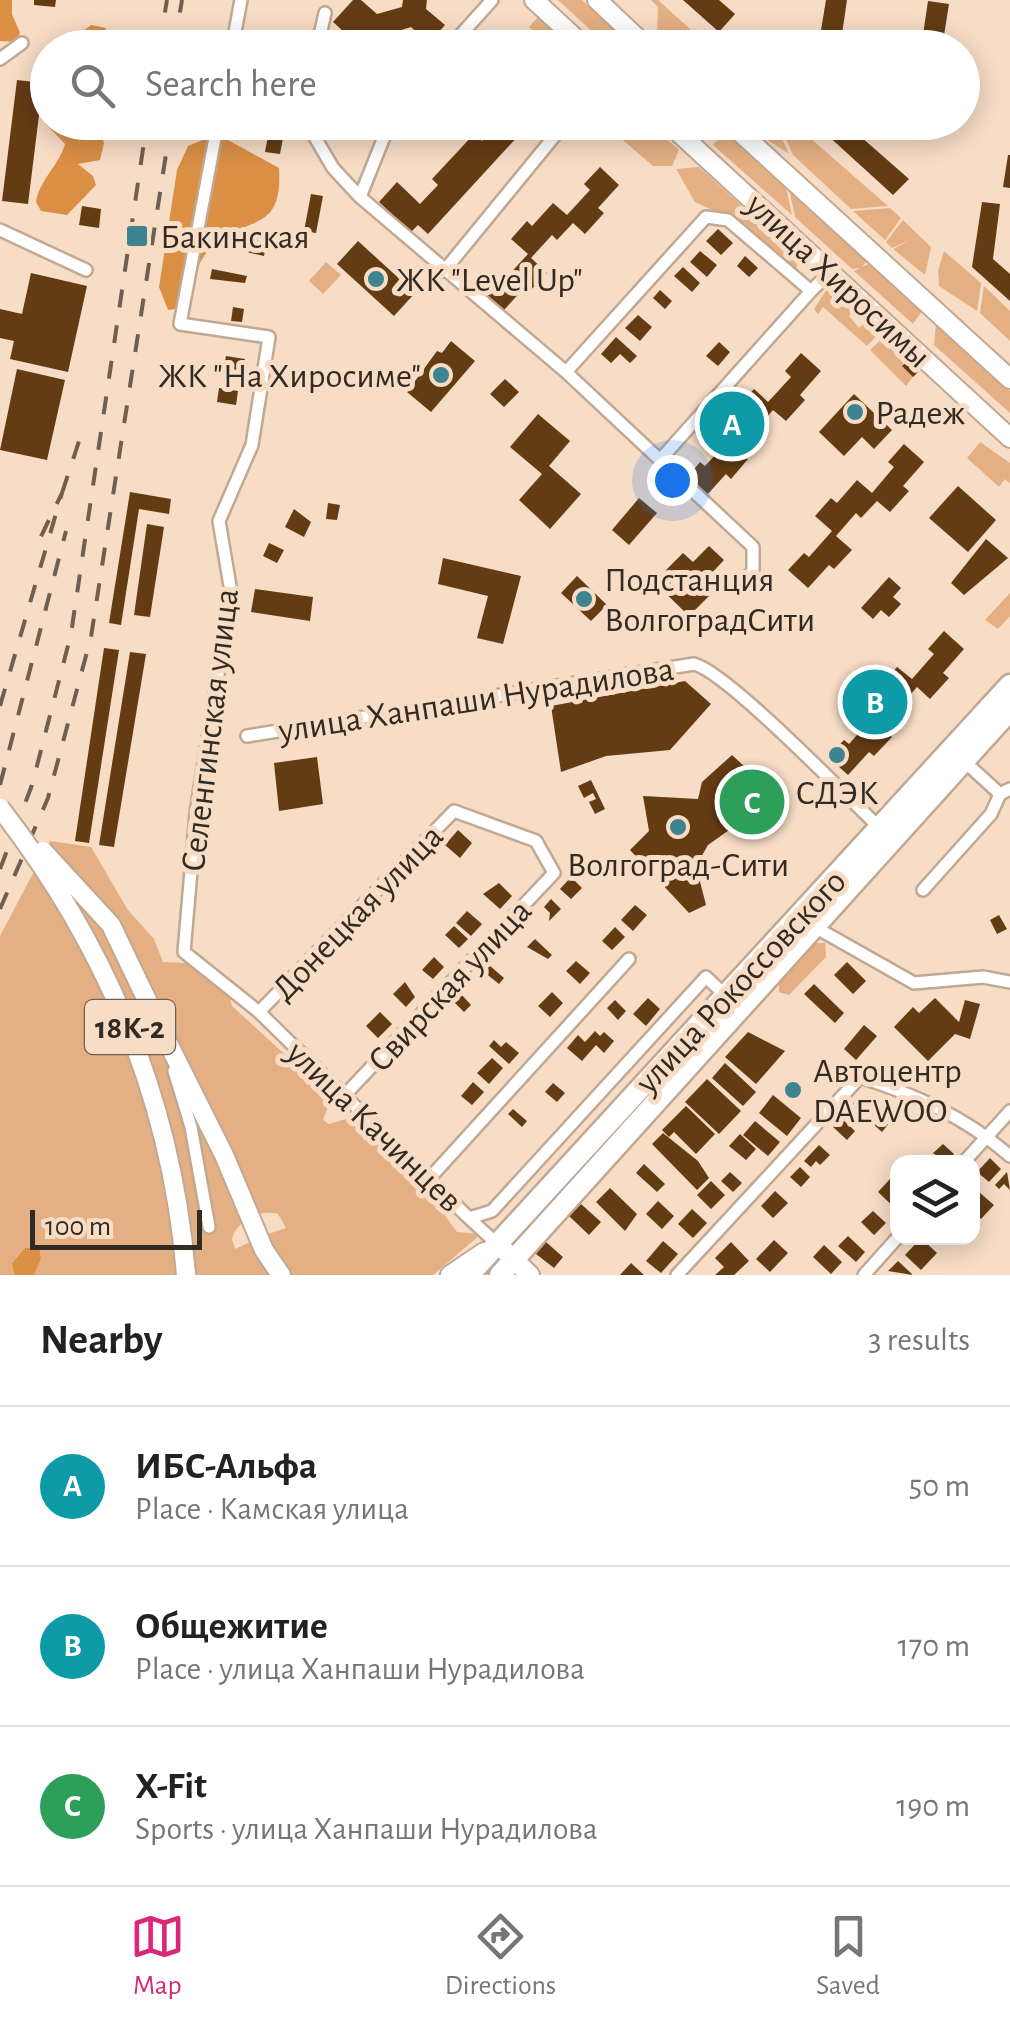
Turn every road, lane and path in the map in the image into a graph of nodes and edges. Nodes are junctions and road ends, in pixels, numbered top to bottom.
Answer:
1 (241, 0) edge
2 (492, 0) edge
3 (534, 0) edge
4 (596, 0) edge
5 (325, 13) dead end
6 (235, 30) edge
7 (321, 30) edge
8 (465, 30) edge
9 (566, 30) edge
10 (628, 30) edge
11 (22, 43) dead end
12 (0, 58) edge
13 (215, 140) edge
14 (316, 140) edge
15 (383, 140) edge
16 (551, 140) edge
17 (687, 140) edge
18 (749, 140) edge
19 (360, 196) junction
20 (0, 230) edge
21 (86, 270) dead end
22 (444, 271) junction
23 (830, 272) junction
24 (811, 291) junction
25 (566, 372) junction
26 (1010, 379) edge
27 (1010, 438) edge
28 (660, 460) junction
29 (738, 586) dead end
30 (1010, 684) edge
31 (1010, 710) edge
32 (247, 736) dead end
33 (964, 761) junction
34 (1005, 792) edge
35 (0, 807) edge
36 (882, 829) junction
37 (554, 873) joint
38 (923, 890) dead end
39 (814, 926) junction
40 (184, 952) joint
41 (629, 959) dead end
42 (1010, 982) edge
43 (726, 996) junction
44 (259, 1012) junction
45 (156, 1018) junction
46 (343, 1097) junction
47 (1010, 1111) edge
48 (987, 1136) junction
49 (970, 1155) edge
50 (1010, 1156) edge
51 (428, 1180) junction
52 (469, 1218) junction
53 (209, 1227) dead end
54 (496, 1242) junction
55 (891, 1245) edge
56 (515, 1270) edge
57 (186, 1275) edge
58 (282, 1275) edge
59 (450, 1275) edge
60 (469, 1275) edge
61 (677, 1275) edge
62 (864, 1275) edge

1 - 6 street
2 - 8 street
3 - 9 main road
4 - 10 main road
5 - 7 street
11 - 12 street
13 - 40 street, Селенгинская улица
14 - 19 street
15 - 19 street
16 - 22 street
17 - 23 main road, улица Хиросимы
18 - 26 main road, улица Хиросимы
19 - 22 street
20 - 21 street
22 - 25 street
23 - 24 street
23 - 27 main road, улица Хиросимы
24 - 25 street
24 - 28 street
25 - 28 street
28 - 29 street
30 - 36 highway, улица Рокоссовского
31 - 33 highway, улица Рокоссовского
32 - 36 street, улица Ханпаши Нурадилова
33 - 34 street
33 - 39 highway, улица Рокоссовского
34 - 38 street
35 - 45 main road, 18К-2, bridge
35 - 57 main road, 18К-2, bridge
36 - 43 highway, улица Рокоссовского
37 - 44 street, Донецкая улица
37 - 46 street, Свирская улица
39 - 42 street
39 - 56 highway, улица Рокоссовского
40 - 44 street, улица Качинцев
41 - 51 street
43 - 52 street, улица Качинцев
43 - 54 highway, улица Рокоссовского
44 - 46 street, улица Качинцев
45 - 53 street
45 - 58 main road, 18К-2
46 - 51 street, улица Качинцев
47 - 48 street
48 - 49 street
48 - 50 street
48 - 61 street
51 - 52 street, улица Качинцев
52 - 54 street
54 - 56 main road
54 - 59 main road
54 - 60 highway, улица Рокоссовского
55 - 62 street

